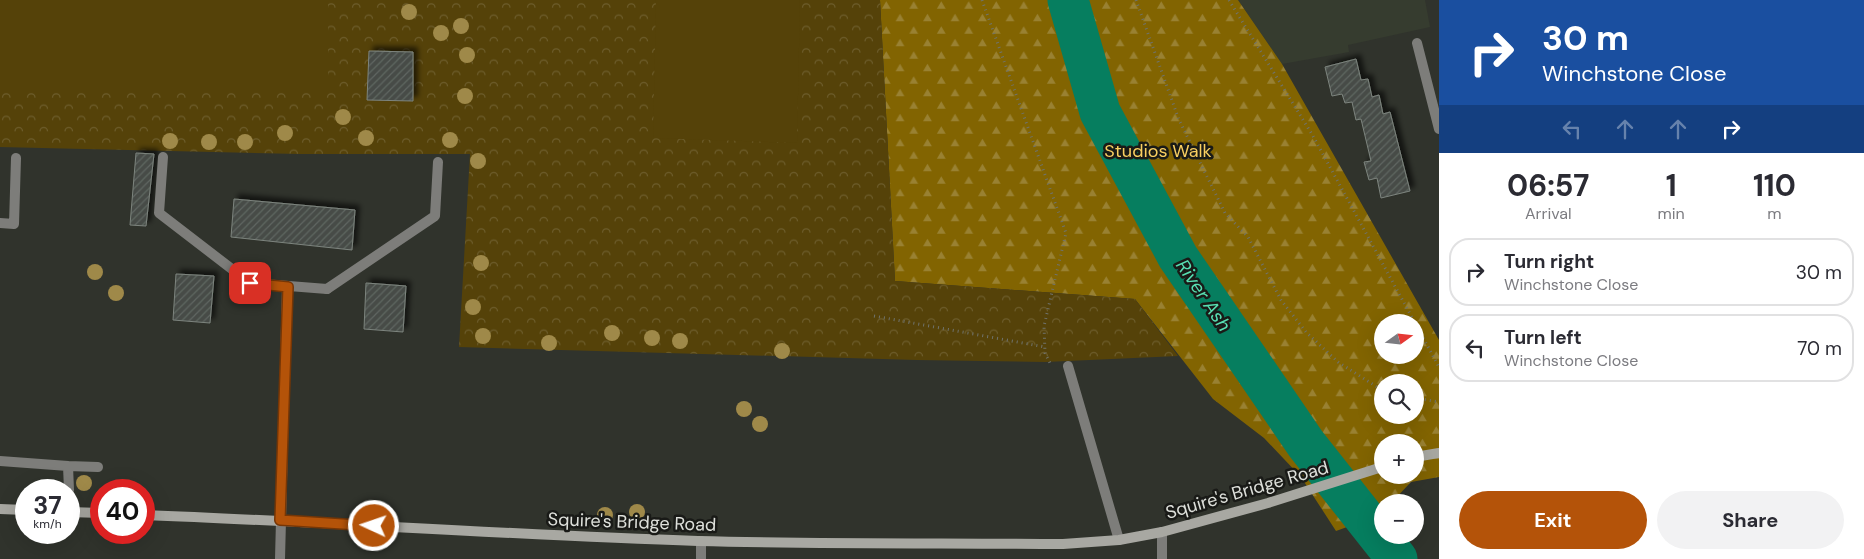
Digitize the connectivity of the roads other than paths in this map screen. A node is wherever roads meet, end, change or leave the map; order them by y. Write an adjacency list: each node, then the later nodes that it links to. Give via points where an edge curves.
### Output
1 (1417, 42): 2 (street)
2 (1439, 129)
3 (163, 157): 7 (street, via 159,213 250,283)
4 (16, 158): 6 (street, via 14,224)
5 (438, 162): 7 (street, via 435,216 327,289)
6 (0, 223)
7 (288, 287): 19 (street)
8 (1068, 366): 21 (street)
9 (1439, 453): 10 (street)
10 (1424, 456)
11 (0, 461): 12 (street)
12 (68, 466): 13 (street); 15 (street)
13 (98, 467)
14 (1374, 470): 20 (street, Squire's Bridge Road)
15 (69, 479)
16 (0, 509): 17 (street)
17 (15, 510)
18 (155, 515): 19 (street, Squire's Bridge Road)
19 (280, 520): 22 (street, Squire's Bridge Road); 23 (street)
20 (1162, 532): 21 (street, Squire's Bridge Road); 25 (street)
21 (1119, 540): 22 (street, Squire's Bridge Road, via 1063,544)
22 (701, 541): 24 (street)
23 (280, 559)
24 (701, 559)
25 (1162, 559)

